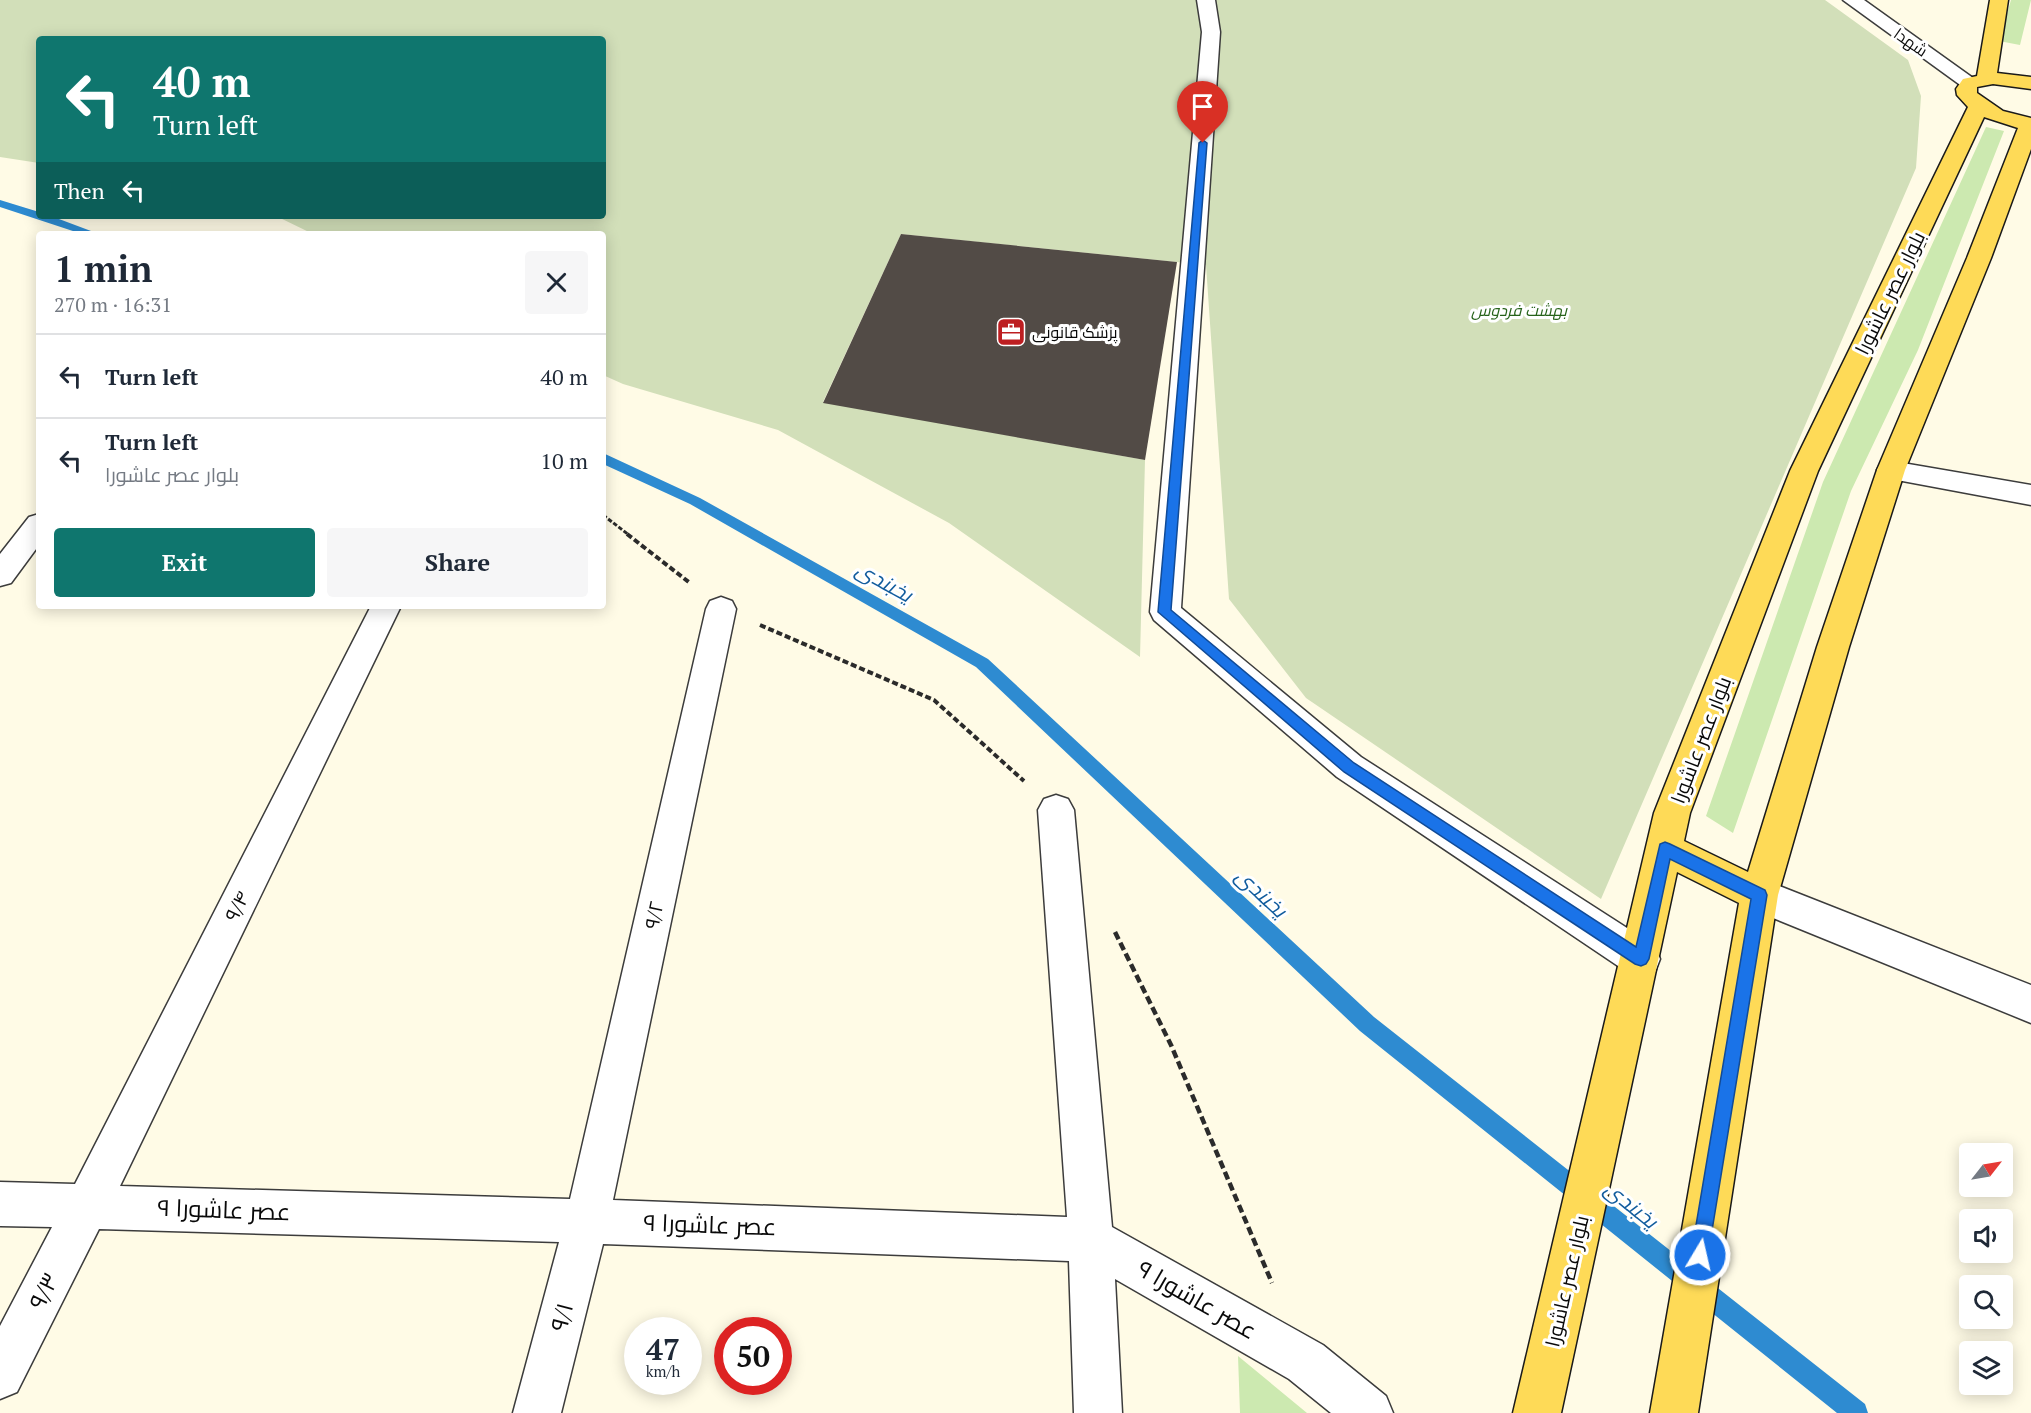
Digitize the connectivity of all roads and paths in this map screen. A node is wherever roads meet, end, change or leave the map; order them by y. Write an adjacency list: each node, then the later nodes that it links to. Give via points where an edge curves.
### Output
1 (1852, 0): 5 (street, شهدا)
2 (1999, 0): 5 (main road, بلوار عصر عاشورا)
3 (1215, 14): 16 (street, via 1207,64 1165,612 1349,768)
4 (2031, 83): 5 (main road, via 2008,79)
5 (1978, 89): 6 (main road, via 2001,118); 14 (main road, بلوار عصر عاشورا, via 1804,471 1672,813)
6 (2030, 124): 7 (main road)
7 (1891, 470): 8 (street); 15 (main road)
8 (2031, 495)
9 (36, 528): 10 (street)
10 (0, 575)
11 (385, 609): 19 (street, ۹/۴)
12 (721, 609): 20 (street, ۹/۲)
13 (1056, 810): 21 (street)
14 (1665, 849): 15 (main road); 16 (main road, بلوار عصر عاشورا)
15 (1759, 895): 17 (street); 27 (main road)
16 (1638, 971): 26 (main road, بلوار عصر عاشورا)
17 (2031, 1004)
18 (0, 1204): 19 (street, عصر عاشورا ۹)
19 (87, 1206): 20 (street, عصر عاشورا ۹); 22 (street, ۹/۳)
20 (587, 1221): 21 (street, عصر عاشورا ۹); 23 (street, ۹/۱)
21 (1091, 1240): 24 (street); 25 (street, عصر عاشورا ۹, via 1306,1362)
22 (0, 1375)
23 (537, 1413)
24 (1098, 1413)
25 (1369, 1413)
26 (1537, 1413)
27 (1674, 1413)

